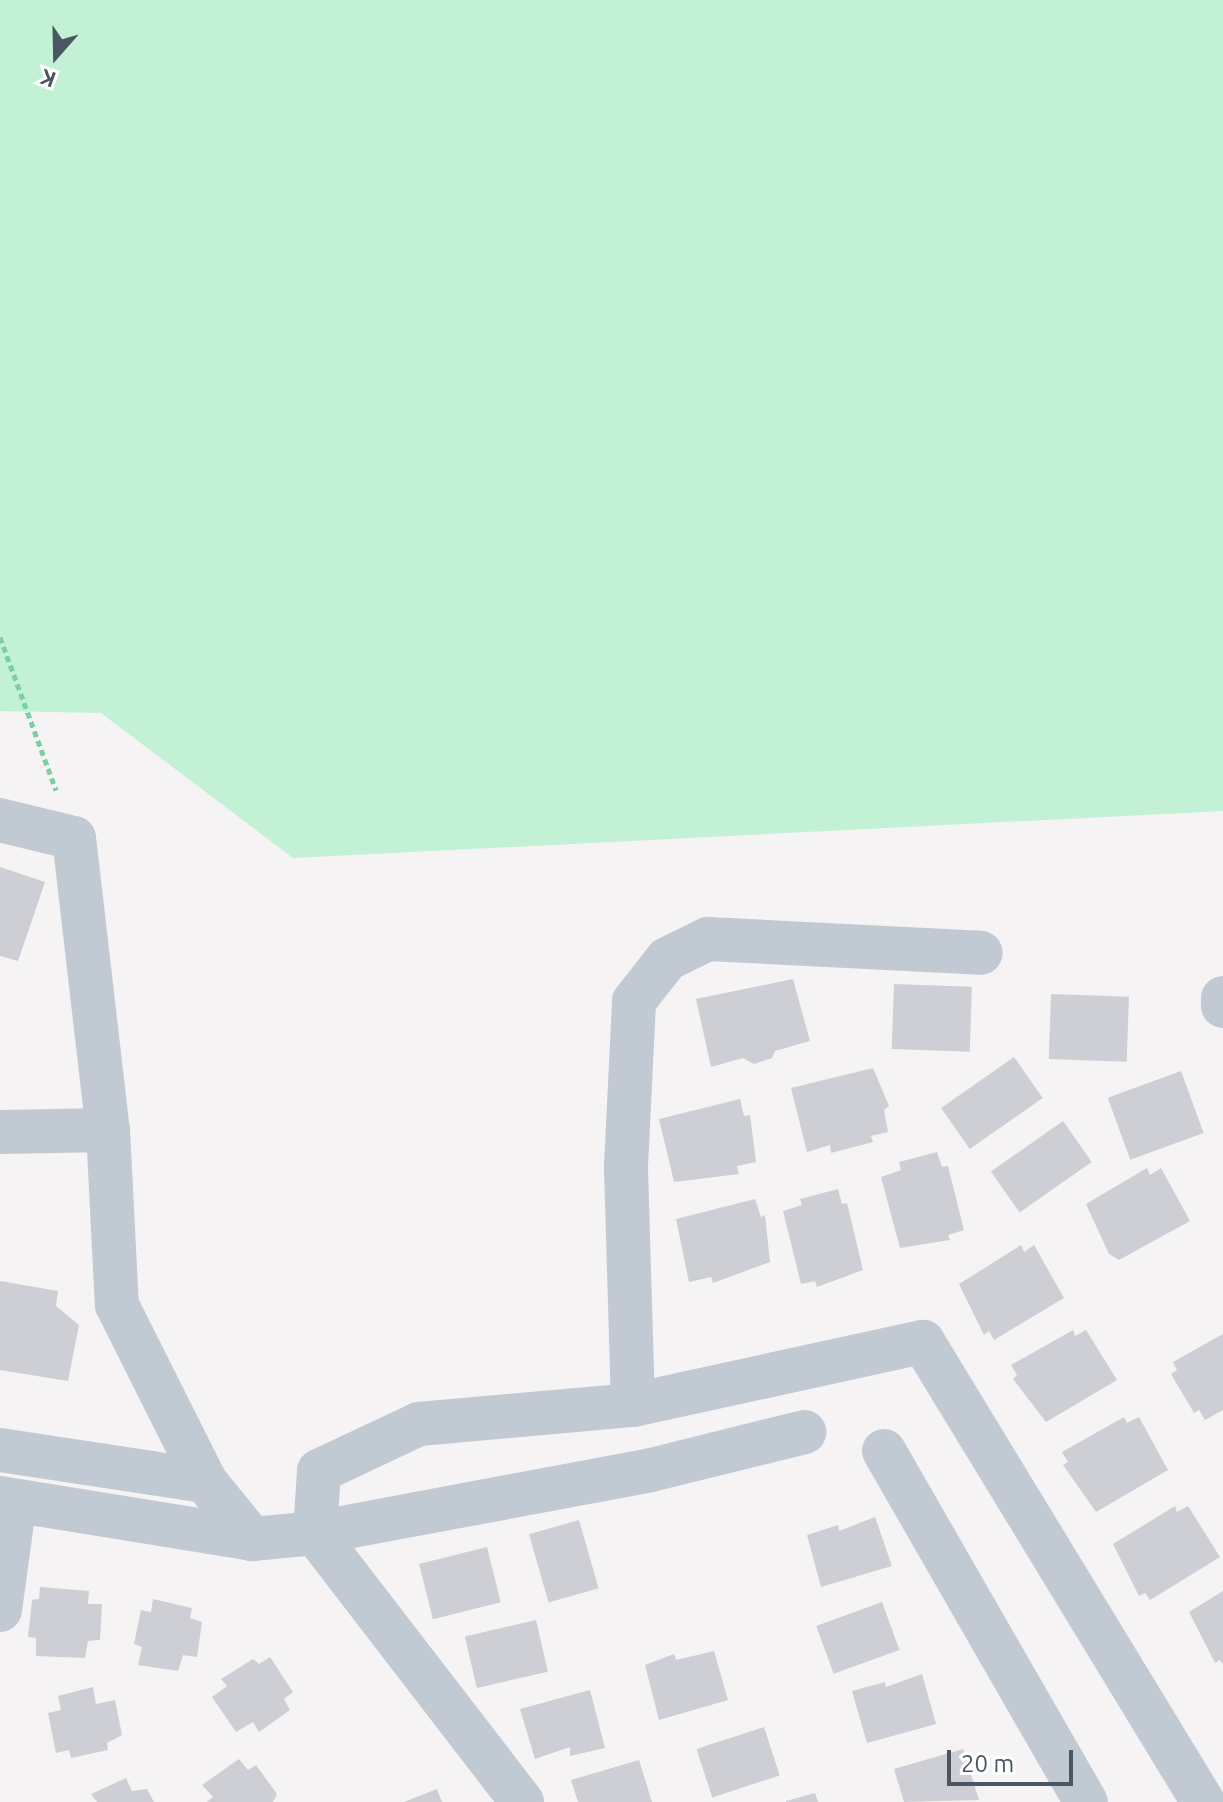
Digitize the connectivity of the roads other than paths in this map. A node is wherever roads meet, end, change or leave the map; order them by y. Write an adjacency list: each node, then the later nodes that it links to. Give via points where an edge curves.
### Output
1 (0, 820): 5 (street, via 74,838)
2 (981, 953): 7 (street, via 708,939 667,959 634,1001 626,1166)
3 (1223, 998): 4 (street)
4 (1223, 1006)
5 (108, 1130): 6 (street); 11 (street, via 117,1305)
6 (0, 1132)
7 (633, 1405): 13 (street, via 419,1424 319,1471); 18 (street, via 923,1342)
8 (804, 1432): 13 (street, via 651,1470)
9 (0, 1450): 11 (street)
10 (884, 1451): 17 (street)
11 (205, 1481): 14 (street)
12 (7, 1499): 14 (street); 15 (street)
13 (315, 1533): 14 (street); 16 (street)
14 (252, 1539)
15 (0, 1610)
16 (522, 1802)
17 (1086, 1802)
18 (1203, 1802)

